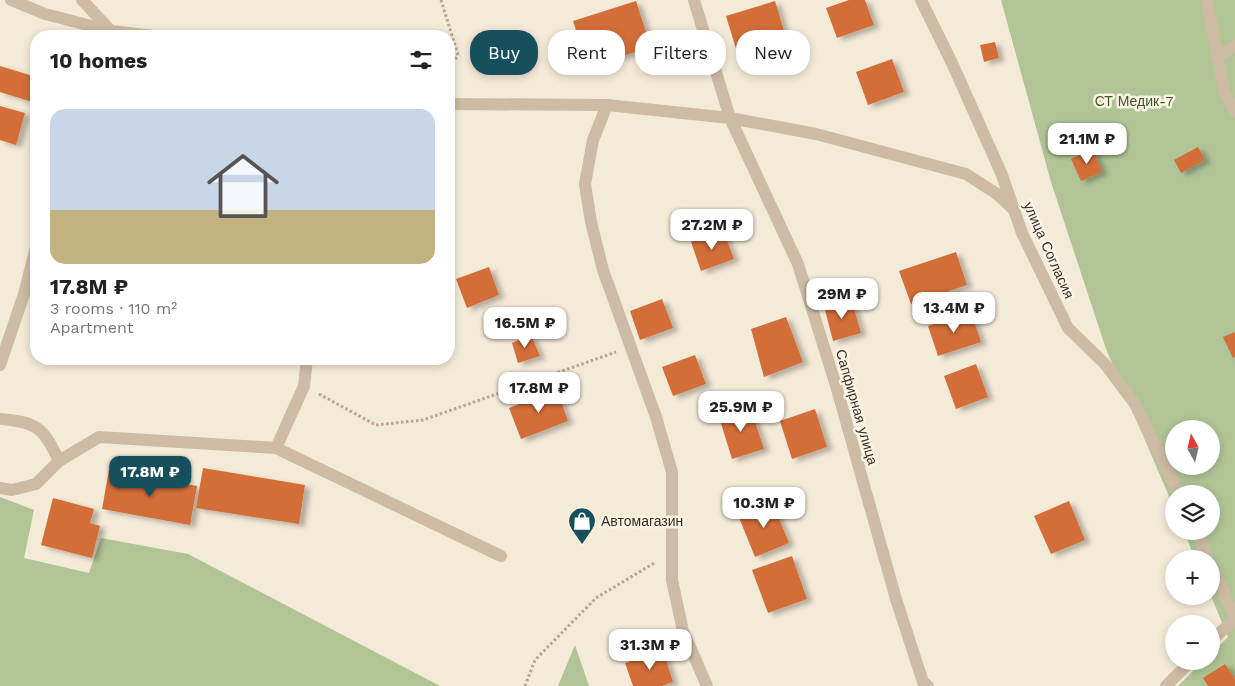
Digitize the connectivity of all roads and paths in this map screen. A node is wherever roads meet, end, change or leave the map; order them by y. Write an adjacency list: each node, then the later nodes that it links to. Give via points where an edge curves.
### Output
1 (11, 0): 7 (street)
2 (82, 0): 8 (street)
3 (441, 0): 9 (path)
4 (694, 0): 17 (street, Сапфирная улица)
5 (921, 0): 18 (street, улица Согласия, via 960,80)
6 (1207, 0): 12 (street)
7 (95, 30)
8 (105, 30)
9 (450, 30)
10 (455, 45): 13 (path, via 458,55)
11 (1235, 46): 12 (street)
12 (1217, 57): 16 (street, via 1224,91)
13 (455, 59)
14 (455, 104): 15 (street)
15 (607, 105): 17 (street); 20 (street, via 593,140 585,184 602,270)
16 (1235, 111)
17 (730, 118): 18 (street, via 816,134 966,174 997,194); 37 (street, Сапфирная улица, via 798,264 896,599 923,682)
18 (1014, 210): 27 (street, улица Согласия, via 1068,328 1105,364 1135,404)
19 (30, 270): 21 (street)
20 (631, 347): 23 (path, via 423,420 376,425); 29 (street, via 672,472)
21 (0, 365)
22 (306, 365): 23 (street)
23 (304, 386): 25 (street)
24 (0, 419): 26 (street, via 28,422 48,438)
25 (276, 448): 26 (street, via 99,437); 30 (street)
26 (60, 460): 28 (street, via 36,484 12,490)
27 (1176, 485)
28 (0, 488)
29 (671, 554): 35 (path, via 596,598 535,660); 36 (street, via 672,580 683,631)
30 (501, 556)
31 (1220, 585): 32 (street)
32 (1235, 618): 33 (street)
33 (1220, 632)
34 (1182, 670): 38 (street)
35 (525, 686)
36 (707, 686)
37 (928, 686)
38 (1166, 686)

